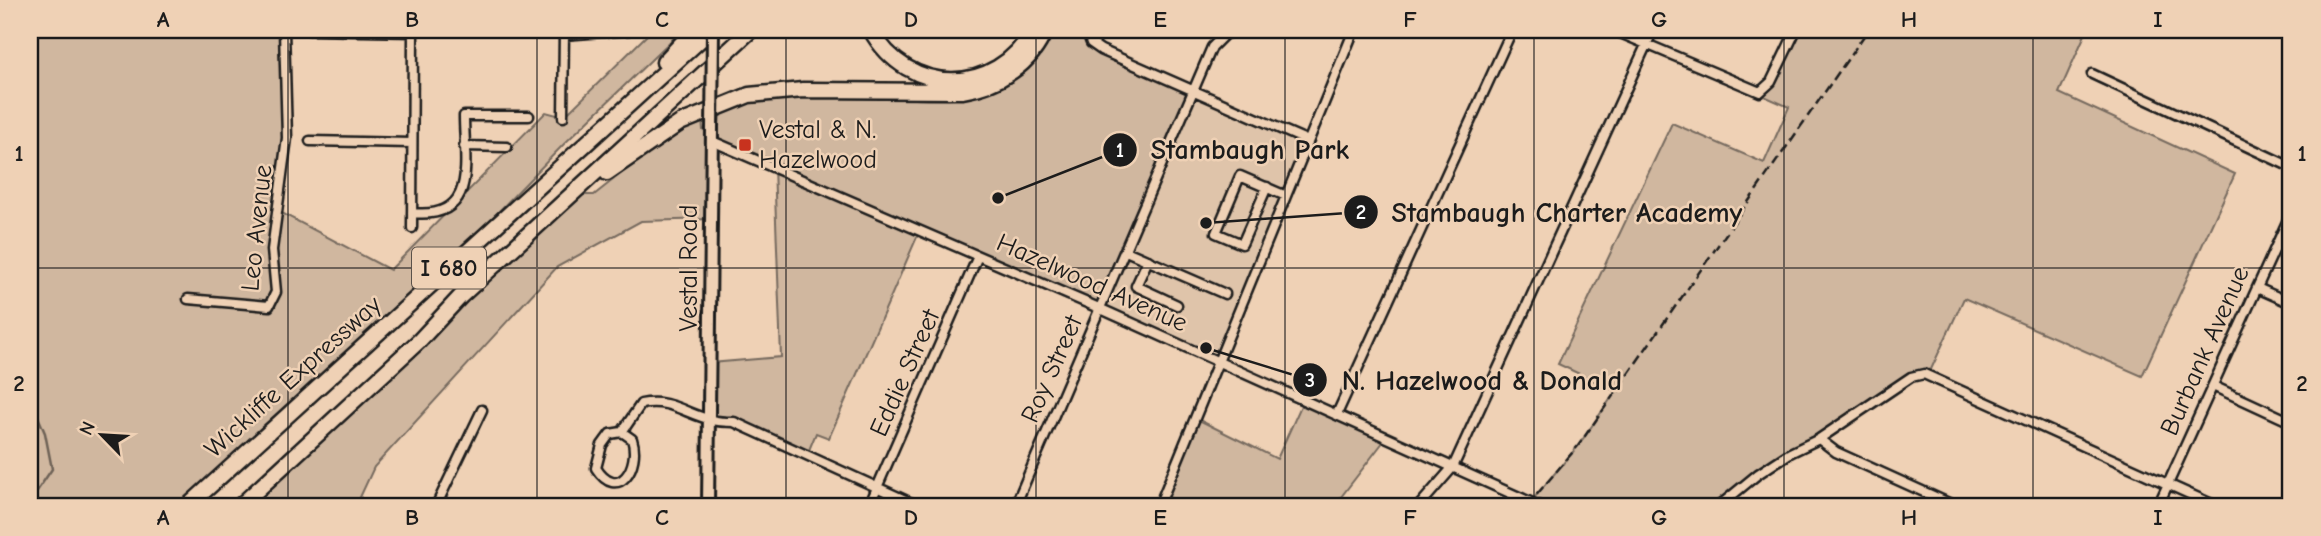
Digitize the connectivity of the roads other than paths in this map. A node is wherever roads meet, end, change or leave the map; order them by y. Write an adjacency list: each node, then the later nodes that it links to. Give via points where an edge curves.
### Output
1 (284, 30): 43 (street, Leo Avenue, via 287,138 272,250 276,292 269,306)
2 (309, 30): 17 (street)
3 (629, 30): 18 (street)
4 (694, 30): 24 (highway)
5 (712, 30): 24 (highway, Wickliffe Expressway / I 680); 25 (street, Vestal Road, bridge)
6 (751, 30): 33 (highway, I 680)
7 (871, 30): 8 (highway, via 902,65 951,81 997,69 1015,55)
8 (1033, 30)
9 (1045, 30): 33 (highway, via 1018,67 972,90 794,90 737,98 667,131 590,189)
10 (1086, 30): 21 (street, via 1091,43)
11 (1238, 30): 21 (street, Roy Street, via 1218,39)
12 (1354, 30): 27 (street)
13 (1512, 30): 50 (street)
14 (1613, 30): 19 (street)
15 (1653, 30): 19 (street)
16 (1796, 30): 19 (street, via 1771,82 1755,92)
17 (413, 31): 28 (street)
18 (564, 32): 23 (street)
19 (1646, 44): 55 (street)
20 (2092, 74): 31 (street)
21 (1194, 91): 27 (street); 38 (street, Roy Street)
22 (529, 116): 29 (street, via 464,116)
23 (563, 117)
24 (616, 117): 59 (highway, Wickliffe Expressway / I 680)
25 (712, 135): 39 (street, Hazelwood Avenue); 51 (street, Vestal Road)
26 (310, 141): 28 (street)
27 (1308, 141): 34 (street)
28 (412, 143): 35 (street)
29 (464, 146): 30 (street); 35 (street, via 464,189 457,200 447,210)
30 (507, 147)
31 (2291, 167)
32 (1266, 187): 32 (street, via 1240,176 1216,233 1242,244); 34 (street)
33 (571, 195): 60 (highway, I 680)
34 (1286, 195): 47 (street)
35 (412, 213): 37 (street)
36 (2291, 213): 41 (street, Burbank Avenue)
37 (412, 228)
38 (1126, 251): 40 (street); 46 (street, Roy Street)
39 (978, 256): 46 (street, Hazelwood Avenue); 57 (street, Eddie Street)
40 (1148, 260): 42 (street); 45 (street, via 1136,286)
41 (2257, 288): 44 (street); 48 (street, Burbank Avenue)
42 (1225, 294)
43 (188, 299)
44 (2291, 303)
45 (1177, 304)
46 (1101, 309): 47 (street, Hazelwood Avenue); 65 (street, Roy Street)
47 (1218, 361): 50 (street, Hazelwood Avenue); 66 (street)
48 (2213, 386): 52 (street); 56 (street, Burbank Avenue)
49 (482, 410): 61 (street)
50 (1337, 414): 55 (street, Hazelwood Avenue)
51 (711, 420): 53 (street, via 656,401 641,404); 57 (street, via 734,422); 62 (street, Vestal Road)
52 (2291, 422)
53 (622, 432): 53 (street, via 610,434 598,457 596,468 611,483 620,482 634,460 632,439)
54 (1819, 439): 56 (street, via 1911,377 1924,374); 68 (street, via 1779,460); 69 (street, via 1836,452)
55 (1453, 467): 58 (street, Hazelwood Avenue); 67 (street)
56 (2168, 484): 70 (street, Burbank Avenue); 71 (street)
57 (877, 488): 63 (street, Eddie Street); 64 (street)
58 (1535, 504)
59 (188, 506)
60 (240, 506)
61 (436, 506)
62 (708, 506)
63 (869, 506)
64 (918, 506)
65 (1015, 506)
66 (1159, 506)
67 (1419, 506)
68 (1719, 506)
69 (1955, 506)
70 (2158, 506)
71 (2216, 506)

